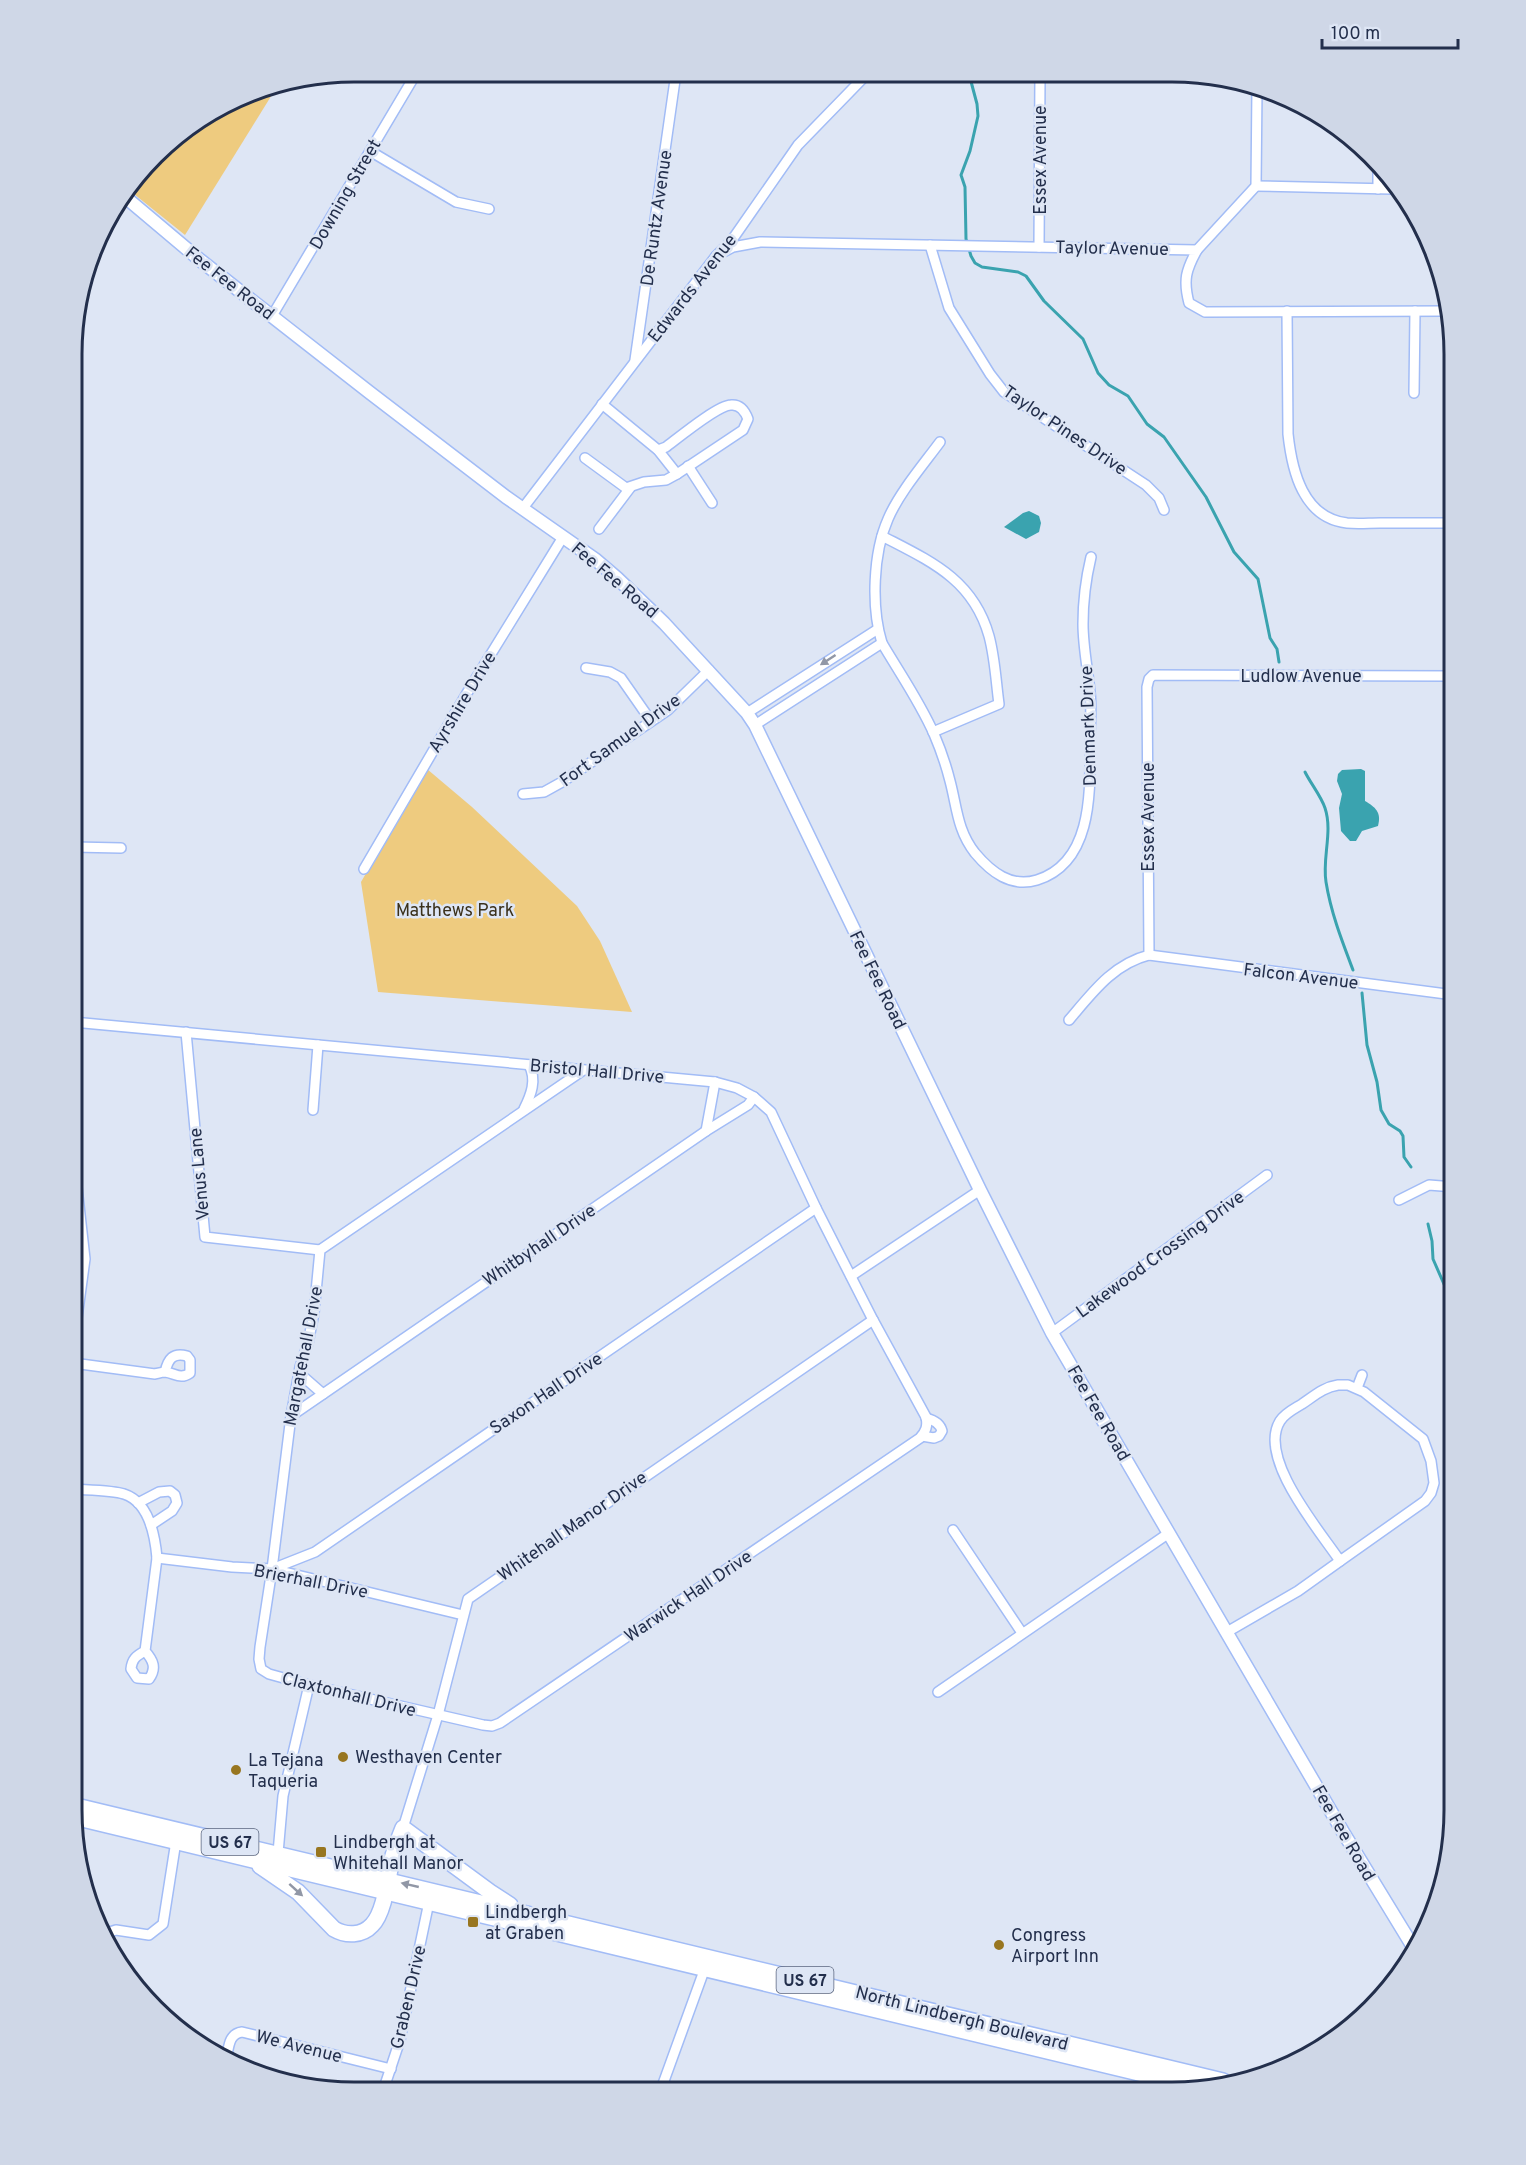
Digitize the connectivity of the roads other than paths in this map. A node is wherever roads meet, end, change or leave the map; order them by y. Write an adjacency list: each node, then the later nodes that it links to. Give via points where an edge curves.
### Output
1 (411, 82): 6 (street, Downing Street)
2 (675, 82): 21 (street, De Runtz Avenue)
3 (859, 82): 16 (street, Edwards Avenue, via 798,145 732,240)
4 (1040, 82): 14 (street, Essex Avenue)
5 (1257, 96): 8 (street)
6 (370, 151): 12 (street, via 456,202); 20 (street, Downing Street)
7 (1378, 178): 9 (street)
8 (1256, 186): 9 (street); 15 (street)
9 (1378, 189): 10 (street)
10 (1387, 189)
11 (130, 201): 20 (street, Fee Fee Road)
12 (489, 209)
13 (930, 245): 14 (street, Taylor Avenue); 16 (street, Taylor Avenue, via 760,242 733,247); 32 (street, Taylor Pines Drive, via 949,308 1004,392 1146,484)
14 (1039, 247): 15 (street, Taylor Avenue)
15 (1197, 250): 17 (street, Taylor Avenue, via 1187,268 1185,288 1189,303 1205,312)
16 (716, 256): 21 (street, Edwards Avenue)
17 (1287, 311): 18 (street, Taylor Avenue); 33 (street, via 1288,443 1295,473 1308,501 1327,516 1347,523)
18 (1415, 311): 19 (street, Taylor Avenue); 22 (street)
19 (1440, 311)
20 (272, 316): 31 (street, Fee Fee Road)
21 (634, 362): 23 (street, Edwards Avenue)
22 (1414, 393)
23 (602, 404): 25 (street); 31 (street, Edwards Avenue)
24 (940, 442): 35 (street, via 893,510)
25 (658, 450): 27 (street, via 720,408 742,408 748,419 743,430); 28 (street)
26 (585, 458): 29 (street, via 623,487)
27 (688, 466): 28 (street); 30 (street)
28 (677, 474): 29 (street)
29 (630, 488): 34 (street)
30 (712, 503)
31 (523, 508): 36 (street, Fee Fee Road)
32 (1164, 510)
33 (1444, 523)
34 (599, 529)
35 (882, 536): 38 (street, via 877,561); 47 (street, via 947,572 982,615 990,638 999,704)
36 (563, 537): 41 (street, Fee Fee Road, via 617,578); 51 (street, Ayrshire Drive)
37 (1091, 557): 47 (street, Denmark Drive, via 1083,622 1091,695 1090,798 1085,823 1065,861 1042,878 1024,883 1005,880 987,866 958,822 950,781)
38 (878, 629): 39 (street); 44 (street, one-way to 44)
39 (882, 643): 46 (street); 47 (street)
40 (586, 668): 45 (street, via 621,678)
41 (709, 670): 44 (street, Fee Fee Road); 45 (street, Fort Samuel Drive)
42 (1444, 676): 43 (street, Ludlow Avenue, via 1153,675)
43 (1149, 679): 52 (street, Essex Avenue)
44 (747, 713): 46 (street, Fee Fee Road)
45 (651, 721): 48 (street, Fort Samuel Drive, via 552,789)
46 (755, 725): 67 (street, Fee Fee Road)
47 (933, 732)
48 (524, 794)
49 (82, 847): 50 (street)
50 (121, 848)
51 (364, 869)
52 (1149, 955): 53 (street, Falcon Avenue); 54 (street, via 1109,975)
53 (1444, 994)
54 (1069, 1020)
55 (82, 1023): 56 (street, Bristol Hall Drive)
56 (186, 1032): 57 (street, Bristol Hall Drive); 71 (street, Venus Lane, via 205,1237)
57 (318, 1045): 58 (street, Bristol Hall Drive); 62 (street)
58 (529, 1065): 59 (street, Bristol Hall Drive); 63 (street, via 532,1088)
59 (582, 1071): 60 (street, Bristol Hall Drive); 63 (street)
60 (715, 1082): 61 (street, Bristol Hall Drive); 64 (street)
61 (754, 1096): 64 (street, Whitbyhall Drive, via 748,1105); 69 (street, Bristol Hall Drive, via 771,1112)
62 (313, 1110)
63 (523, 1111): 71 (street)
64 (706, 1131): 81 (street, Whitbyhall Drive)
65 (1267, 1175): 75 (street, Lakewood Crossing Drive)
66 (1444, 1186): 68 (street, via 1429,1185)
67 (980, 1190): 72 (street); 75 (street, Fee Fee Road)
68 (1399, 1200)
69 (816, 1208): 72 (street, Bristol Hall Drive); 92 (street, Saxon Hall Drive, via 325,1545)
70 (82, 1232): 73 (street)
71 (320, 1250): 78 (street, Margatehall Drive, via 314,1313)
72 (851, 1276): 74 (street, Bristol Hall Drive)
73 (82, 1281)
74 (873, 1320): 83 (street, Bristol Hall Drive); 93 (street, Whitehall Manor Drive, via 475,1593 468,1599)
75 (1052, 1333): 89 (street, Fee Fee Road)
76 (82, 1364): 77 (street)
77 (165, 1372)
78 (299, 1373): 81 (street); 82 (street, Margatehall Drive)
79 (1362, 1375): 80 (street)
80 (1357, 1388): 91 (street, via 1329,1386 1287,1413 1275,1437 1278,1459 1291,1489); 91 (street, via 1423,1439 1434,1483 1425,1501)
81 (322, 1394): 82 (street, Whitbyhall Drive)
82 (291, 1416): 92 (street, Margatehall Drive)
83 (926, 1418): 84 (street, Bristol Hall Drive); 84 (street, Bristol Hall Drive, via 935,1421 942,1431 934,1438)
84 (924, 1433): 100 (street, Warwick Hall Drive, via 500,1723 483,1725)
85 (82, 1490): 86 (street, via 124,1494)
86 (138, 1503): 87 (street); 87 (street, via 159,1492 170,1491 175,1495 177,1503 172,1511)
87 (152, 1525): 90 (street)
88 (953, 1530): 95 (street)
89 (1169, 1533): 94 (street, Fee Fee Road); 95 (street)
90 (158, 1557): 92 (street, Brierhall Drive); 96 (street)
91 (1340, 1561): 94 (street, via 1298,1591)
92 (272, 1569): 93 (street, Brierhall Drive); 97 (street, Margatehall Drive, via 260,1647)
93 (464, 1615): 100 (street, Whitehall Manor Drive)
94 (1227, 1632): 111 (street, Fee Fee Road)
95 (1022, 1633): 99 (street)
96 (145, 1651)
97 (261, 1669): 98 (street, Claxtonhall Drive)
98 (309, 1685): 100 (street, Claxtonhall Drive); 105 (street, via 283,1796)
99 (938, 1692)
100 (438, 1715): 103 (street, Whitehall Manor Drive)
101 (82, 1807): 105 (highway, North Lindbergh Boulevard / US 67)
102 (82, 1819): 104 (highway, North Lindbergh Boulevard / US 67)
103 (403, 1828): 107 (highway); 109 (highway)
104 (176, 1841): 106 (highway, North Lindbergh Boulevard / US 67); 110 (street, via 163,1924 149,1935)
105 (278, 1853): 107 (highway, North Lindbergh Boulevard / US 67)
106 (248, 1858): 107 (highway, North Lindbergh Boulevard / US 67); 107 (highway, one-way to 107, via 288,1884 340,1933 353,1934 373,1925)
107 (386, 1886): 108 (highway, North Lindbergh Boulevard / US 67); 109 (highway, North Lindbergh Boulevard / US 67, one-way to 107)
108 (429, 1902): 112 (highway, North Lindbergh Boulevard / US 67); 114 (street, Graben Drive)
109 (522, 1912): 115 (highway, North Lindbergh Boulevard / US 67)
110 (111, 1932)
111 (1410, 1941)
112 (705, 1968): 117 (street); 118 (highway, North Lindbergh Boulevard / US 67)
113 (228, 2051): 114 (street, We Avenue, via 231,2038 242,2032)
114 (391, 2069): 116 (street, Graben Drive)
115 (1213, 2079)
116 (386, 2082)
117 (664, 2082)
118 (1176, 2082)

